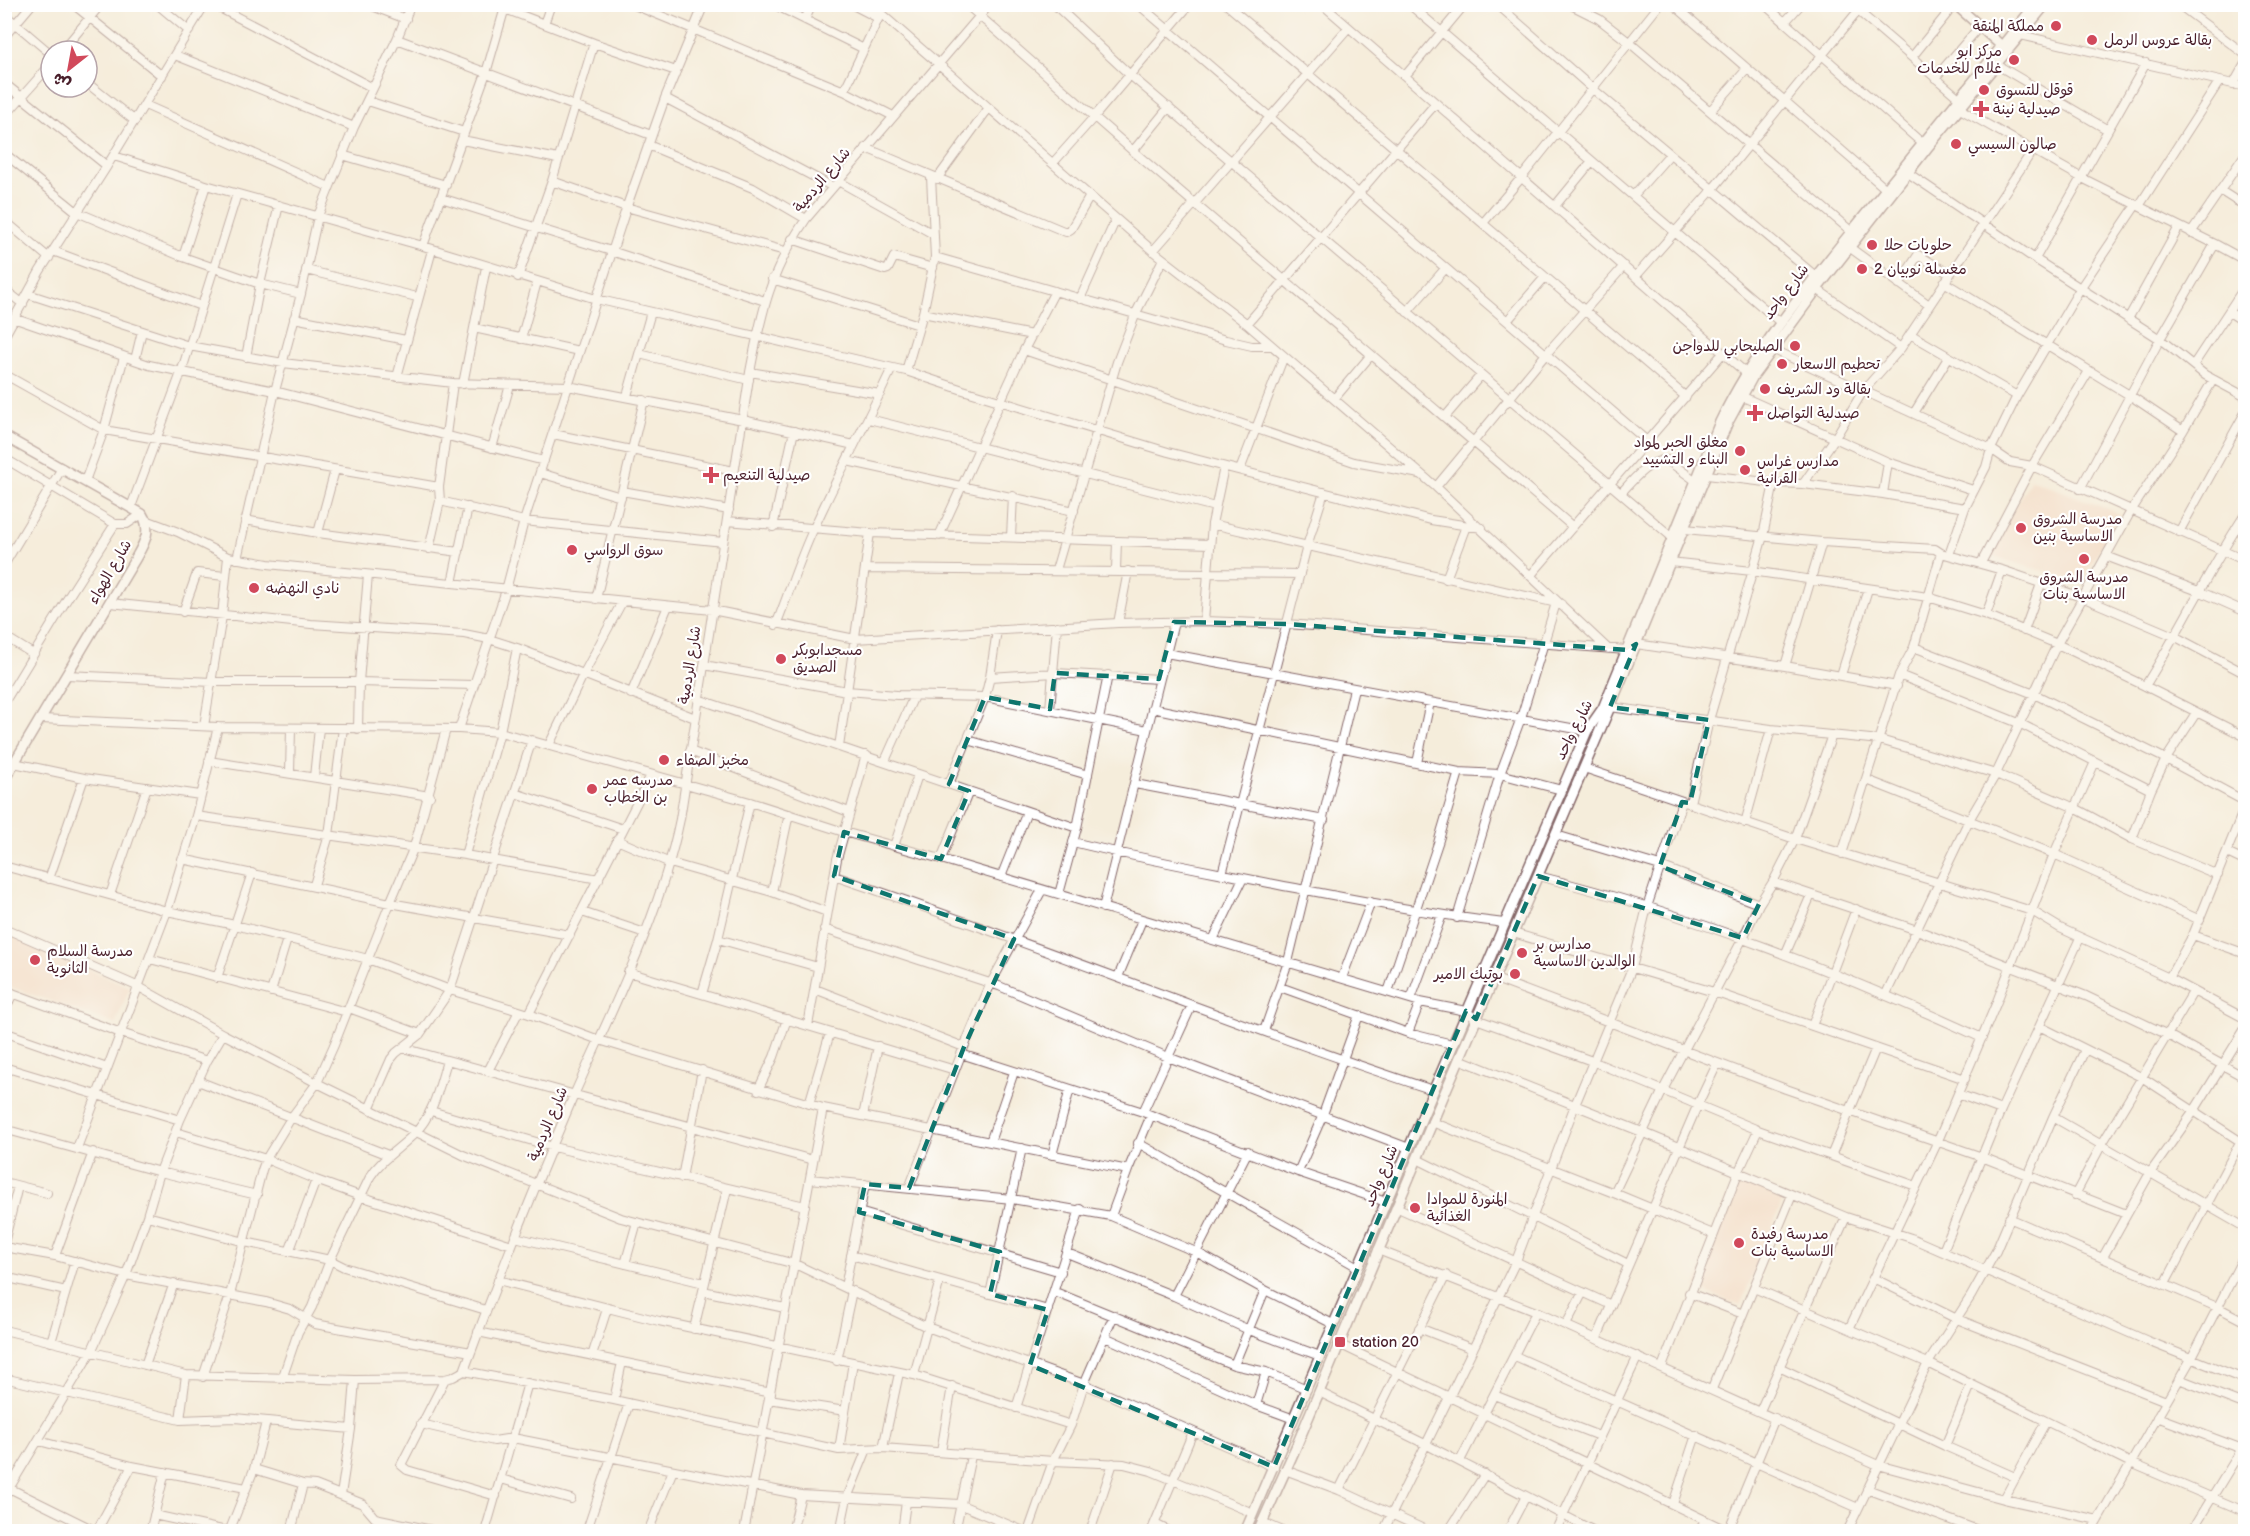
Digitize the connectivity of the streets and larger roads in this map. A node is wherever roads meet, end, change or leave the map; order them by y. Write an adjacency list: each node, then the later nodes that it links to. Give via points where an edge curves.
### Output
1 (32, 4): 47 (street)
2 (74, 4): 43 (street)
3 (101, 4): 43 (street)
4 (157, 4): 52 (street)
5 (205, 4): 52 (street)
6 (212, 4): 85 (street)
7 (367, 4): 44 (street)
8 (411, 4): 44 (street)
9 (492, 4): 37 (street)
10 (551, 4): 48 (street)
11 (632, 4): 38 (street)
12 (704, 4): 51 (street)
13 (773, 4): 45 (street)
14 (812, 4): 45 (street)
15 (852, 4): 41 (street)
16 (870, 4): 41 (street)
17 (966, 4): 42 (street)
18 (990, 4): 42 (street, شارع الردمية)
19 (1054, 4): 75 (street)
20 (1138, 4): 53 (street)
21 (1190, 4): 53 (street)
22 (1226, 4): 77 (street)
23 (1322, 4): 50 (street)
24 (1409, 4): 54 (street)
25 (1465, 4): 54 (street)
26 (1497, 4): 86 (street)
27 (1569, 4): 60 (street)
28 (1660, 4): 60 (street)
29 (1673, 4): 72 (street)
30 (1764, 4): 46 (street)
31 (1801, 4): 46 (street)
32 (1850, 4): 39 (street)
33 (1955, 4): 49 (street); 67 (street)
34 (2036, 4): 55 (street, شارع واحد)
35 (2046, 4): 55 (street, شارع واحد)
36 (2178, 4): 65 (street)
37 (505, 7): 48 (street); 74 (street)
38 (650, 8): 51 (street)
39 (1858, 11): 64 (street); 67 (street)
40 (4, 14): 47 (street)
41 (880, 16): 63 (street); 71 (street)
42 (980, 16): 71 (street, شارع الردمية); 103 (street)
43 (90, 18): 57 (street); 76 (street)
44 (406, 19): 58 (street)
45 (805, 20): 63 (street)
46 (1785, 22): 64 (street)
47 (15, 24): 56 (street); 61 (street)
48 (544, 24): 59 (street)
49 (1980, 26): 62 (street); 80 (street)
50 (1348, 28): 77 (street); 78 (street)
51 (693, 29): 73 (street); 87 (street)
52 (189, 31): 66 (street)
53 (1167, 31): 75 (street); 104 (street)
54 (1442, 31): 78 (street); 108 (street)
55 (2017, 34): 62 (street, شارع واحد); 70 (street)
56 (4, 37)
57 (72, 39)
58 (398, 39): 74 (street); 85 (street)
59 (594, 43): 73 (street); 96 (street)
60 (1630, 43): 86 (street); 100 (street)
61 (39, 44)
62 (2005, 48): 68 (street, شارع واحد)
63 (864, 49): 87 (street)
64 (1822, 55): 93 (street); 111 (street)
65 (2246, 55)
66 (175, 56): 76 (street); 106 (street)
67 (1912, 57): 80 (street)
68 (1993, 62): 91 (street, شارع واحد); 99 (street, شارع واحد); 107 (street)
69 (2246, 62): 83 (street)
70 (2146, 63): 81 (street); 107 (street)
71 (939, 64): 98 (street); 101 (street, شارع الردمية)
72 (1747, 69): 93 (street); 100 (street)
73 (676, 71): 90 (street)
74 (486, 73): 96 (street); 110 (street)
75 (1130, 75): 97 (street); 103 (street)
76 (162, 76): 95 (street)
77 (1307, 76): 104 (street); 115 (street)
78 (1405, 76): 94 (street)
79 (39, 78): 89 (street)
80 (1935, 78): 91 (street)
81 (2219, 82): 83 (street); 150 (street)
82 (4, 83): 89 (street)
83 (2233, 85): 84 (street)
84 (2246, 87)
85 (373, 88): 92 (street)
86 (1593, 89): 108 (street); 120 (street)
87 (844, 91): 101 (street)
88 (99, 92): 105 (street)
89 (22, 97): 102 (street); 128 (street)
90 (665, 98): 109 (street); 135 (street)
91 (1959, 98): 111 (street, شارع واحد)
92 (368, 101): 106 (street); 110 (street)
93 (1785, 101): 112 (street); 139 (street)
94 (1436, 103): 115 (street); 130 (street)
95 (144, 105): 105 (street); 138 (street)
96 (574, 105): 109 (street); 123 (street)
97 (1169, 107): 117 (street); 125 (street)
98 (988, 109): 126 (street); 131 (street)
99 (1960, 109): 116 (street); 129 (street, شارع واحد)
100 (1711, 110): 112 (street)
101 (893, 116): 114 (street, شارع الردمية)
102 (4, 117)
103 (1094, 117): 117 (street); 126 (street)
104 (1270, 118): 125 (street); 143 (street)
105 (135, 121): 122 (street)
106 (354, 127): 121 (street)
107 (2108, 130): 132 (street)
108 (1558, 132): 124 (street); 130 (street)
109 (651, 135): 113 (street)
110 (463, 136): 123 (street); 137 (street)
111 (1922, 143): 134 (street, شارع واحد)
112 (1750, 144): 140 (street); 163 (street)
113 (648, 145): 151 (street); 155 (street, via 753,188)
114 (866, 148): 131 (street); 135 (street, شارع الردمية)
115 (1395, 149): 143 (street); 158 (street)
116 (2033, 150): 132 (street); 159 (street)
117 (1133, 151): 148 (street)
118 (4, 153): 153 (street)
119 (2246, 153): 127 (street)
120 (1670, 154): 140 (street); 145 (street)
121 (342, 155): 137 (street); 138 (street)
122 (114, 156): 128 (street); 136 (street)
123 (558, 159): 133 (street)
124 (1592, 161): 145 (street); 149 (street)
125 (1232, 162): 148 (street); 166 (street)
126 (1053, 163): 144 (street)
127 (2243, 164): 141 (street)
128 (107, 166): 153 (street)
129 (1908, 173): 134 (street, شارع واحد); 159 (street)
130 (1522, 177): 149 (street); 158 (street)
131 (934, 178): 144 (street, via 1066,232); 165 (street)
132 (2082, 178): 150 (street); 178 (street)
133 (552, 181): 151 (street); 161 (street)
134 (1897, 181): 139 (street, شارع واحد); 169 (street, شارع واحد)
135 (835, 184): 155 (street, شارع الردمية); 165 (street)
136 (206, 185): 142 (street); 175 (street)
137 (446, 185): 146 (street)
138 (329, 187): 154 (street)
139 (1886, 189): 163 (street, شارع واحد)
140 (1712, 190): 162 (street); 194 (street)
141 (2221, 191): 152 (street); 164 (street)
142 (237, 194): 147 (street); 182 (street)
143 (1357, 194): 166 (street); 184 (street)
144 (1090, 196): 156 (street)
145 (1634, 196): 162 (street)
146 (441, 198): 161 (street); 170 (street)
147 (279, 205): 154 (street); 195 (street)
148 (1196, 205): 173 (street); 191 (street)
149 (1555, 206): 180 (street)
150 (2138, 206): 160 (street); 198 (street)
151 (626, 207): 171 (street); 172 (street)
152 (2246, 207)
153 (77, 212): 174 (street); 175 (street)
154 (318, 216): 170 (street); 185 (street)
155 (806, 219): 167 (street, شارع الردمية)
156 (1116, 219): 173 (street); 205 (street)
157 (4, 220): 174 (street)
158 (1483, 223): 189 (street)
159 (1984, 224): 178 (street); 186 (street)
160 (2179, 227): 164 (street); 217 (street)
161 (535, 228): 171 (street); 188 (street)
162 (1675, 231): 187 (street); 220 (street)
163 (1851, 232): 194 (street, شارع واحد)
164 (2191, 233): 168 (street)
165 (933, 234): 176 (street)
166 (1321, 238): 191 (street); 211 (street)
167 (792, 239): 172 (street, شارع الردمية); 183 (street, via 885,270 894,257)
168 (2215, 244): 179 (street); 231 (street)
169 (1849, 247): 194 (street, شارع واحد); 196 (street)
170 (428, 248): 181 (street); 203 (street)
171 (612, 251): 204 (street); 206 (street)
172 (785, 251): 190 (street, شارع الردمية)
173 (1153, 251): 177 (street)
174 (51, 254): 201 (street); 209 (street)
175 (183, 257): 182 (street)
176 (935, 257): 183 (street); 200 (street)
177 (1163, 259): 215 (street); 222 (street)
178 (2035, 259): 198 (street)
179 (2246, 261)
180 (1624, 266): 187 (street); 212 (street)
181 (486, 267): 188 (street); 224 (street)
182 (214, 268): 195 (street); 209 (street)
183 (933, 268): 214 (street)
184 (1445, 269): 211 (street); 219 (street)
185 (306, 270): 202 (street); 203 (street)
186 (1950, 274): 193 (street); 196 (street, via 1918,255)
187 (1636, 276): 240 (street)
188 (519, 277): 192 (street)
189 (1545, 277): 212 (street); 219 (street)
190 (772, 279): 206 (street, شارع الردمية); 223 (street)
191 (1285, 280): 222 (street); 243 (street)
192 (537, 282): 204 (street); 230 (street)
193 (1944, 282): 208 (street); 235 (street)
194 (1816, 283): 220 (street, شارع واحد); 236 (street); 237 (street, شارع واحد)
195 (260, 284): 202 (street); 246 (street)
196 (1899, 284): 208 (street)
197 (2246, 285): 213 (street)
198 (2081, 287): 217 (street); 235 (street)
199 (4, 289): 207 (street)
200 (1055, 291): 205 (street); 228 (street)
201 (28, 294): 207 (street); 225 (street)
202 (301, 294): 216 (street)
203 (417, 297): 232 (street)
204 (596, 299): 210 (street); 239 (street)
205 (1080, 299): 215 (street)
206 (765, 301): 227 (street, شارع الردمية)
207 (23, 304): 218 (street)
208 (1929, 305): 226 (street)
209 (201, 306): 233 (street)
210 (651, 312): 227 (street); 241 (street)
211 (1407, 312): 257 (street)
212 (1585, 312): 242 (street); 273 (street)
213 (2229, 312): 221 (street); 250 (street)
214 (923, 313): 223 (street); 228 (street)
215 (1136, 313): 234 (street, via 1226,340); 260 (street)
216 (294, 318): 232 (street); 249 (street)
217 (2128, 318): 231 (street)
218 (16, 319): 229 (street); 245 (street)
219 (1506, 321): 242 (street)
220 (1781, 323): 255 (street, شارع واحد)
221 (2246, 323)
222 (1247, 324): 234 (street)
223 (919, 325): 252 (street)
224 (474, 328): 230 (street); 263 (street)
225 (142, 331): 233 (street); 248 (street)
226 (1910, 334): 236 (street); 247 (street)
227 (757, 335): 251 (street); 258 (street, شارع الردمية)
228 (1032, 335): 238 (street)
229 (4, 337)
230 (521, 339): 239 (street)
231 (2160, 339): 250 (street); 272 (street)
232 (406, 340): 259 (street)
233 (189, 345): 246 (street); 254 (street)
234 (1272, 346): 244 (street)
235 (2048, 346): 253 (street); 271 (street)
236 (1900, 348): 267 (street)
237 (1772, 349): 267 (street); 270 (street, شارع واحد)
238 (1024, 350): 260 (street); 278 (street)
239 (579, 351): 265 (street)
240 (1723, 353): 255 (street); 273 (street)
241 (639, 354): 258 (street); 269 (street)
242 (1546, 354): 277 (street); 295 (street)
243 (1371, 355): 275 (street); 281 (street)
244 (1284, 356): 275 (street); 284 (street)
245 (124, 357): 248 (street); 285 (street)
246 (246, 357): 249 (street)
247 (1948, 358): 271 (street); 280 (street)
248 (135, 360): 254 (street)
249 (283, 363): 259 (street); 266 (street)
250 (2194, 364): 261 (street)
251 (892, 368): 252 (street); 268 (street)
252 (906, 371): 278 (street)
253 (2089, 371): 272 (street); 307 (street)
254 (181, 373): 266 (street); 293 (street)
255 (1746, 373): 312 (street, شارع واحد, via 1720,422)
256 (4, 374): 285 (street)
257 (1481, 375): 277 (street); 281 (street)
258 (749, 376): 268 (street); 283 (street, شارع الردمية)
259 (397, 377): 262 (street)
260 (1112, 379): 284 (street); 288 (street)
261 (2213, 380): 274 (street); 287 (street)
262 (453, 383): 263 (street); 291 (street)
263 (463, 384): 264 (street)
264 (510, 385): 265 (street); 298 (street)
265 (568, 386): 269 (street); 289 (street)
266 (275, 391): 291 (street); 302 (street)
267 (1863, 391): 280 (street); 292 (street)
268 (880, 394): 282 (street)
269 (627, 396): 276 (street)
270 (1741, 396): 292 (street); 312 (street, شارع واحد)
271 (2017, 396): 300 (street)
272 (2130, 396): 287 (street); 325 (street)
273 (1686, 397): 295 (street)
274 (2246, 397)
275 (1334, 399): 315 (street)
276 (644, 400): 283 (street); 299 (street)
277 (1509, 400): 294 (street); 320 (street)
278 (1001, 402): 288 (street); 297 (street)
279 (2246, 411): 354 (street)
280 (1914, 413): 300 (street)
281 (1445, 417): 294 (street)
282 (869, 418): 296 (street); 297 (street)
283 (743, 420): 286 (street); 311 (street, شارع الردمية)
284 (1255, 429): 310 (street); 315 (street, via 1354,462)
285 (104, 430): 293 (street); 316 (street)
286 (794, 431): 296 (street); 347 (street)
287 (2183, 431): 339 (street)
288 (1098, 432): 306 (street); 314 (street)
289 (553, 434): 299 (street); 303 (street)
290 (4, 436): 308 (street)
291 (447, 436): 298 (street); 323 (street)
292 (1835, 438): 305 (street); 319 (street)
293 (157, 440): 302 (street); 333 (street)
294 (1474, 441): 324 (street); 349 (street)
295 (1647, 441): 320 (street)
296 (854, 445): 304 (street)
297 (980, 447): 314 (street); 322 (street)
298 (492, 448): 303 (street)
299 (632, 449): 311 (street); 329 (street)
300 (1991, 449): 307 (street, via 2010,462); 326 (street)
301 (4, 458): 321 (street)
302 (260, 458): 309 (street); 342 (street)
303 (544, 461): 313 (street)
304 (847, 461): 322 (street); 351 (street)
305 (1888, 462): 326 (street); 330 (street)
306 (1224, 466): 310 (street); 335 (street)
307 (2032, 466): 325 (street); 376 (street)
308 (62, 468): 316 (street); 321 (street)
309 (335, 470): 323 (street); 355 (street)
310 (1240, 470): 327 (street)
311 (734, 471): 337 (street, شارع الردمية)
312 (1705, 472): 317 (street, شارع واحد); 318 (street); 352 (street, شارع واحد)
313 (540, 473): 329 (street); 343 (street)
314 (1086, 474): 335 (street); 338 (street)
315 (1420, 474): 324 (street)
316 (85, 481): 333 (street)
317 (1696, 481): 328 (street, via 1661,459 1636,476); 360 (street, شارع واحد)
318 (1774, 483): 319 (street); 358 (street)
319 (1803, 484): 330 (street)
320 (1610, 485): 328 (street); 349 (street)
321 (52, 486): 345 (street); 377 (street)
322 (963, 486): 331 (street); 357 (street)
323 (439, 487): 332 (street)
324 (1436, 487): 350 (street)
325 (2080, 489): 339 (street)
326 (1973, 490): 336 (street)
327 (1324, 492): 348 (street); 366 (street)
328 (1621, 493): 360 (street)
329 (622, 494): 337 (street); 353 (street)
330 (1883, 494): 336 (street)
331 (1013, 496): 338 (street); 359 (street)
332 (440, 501): 334 (street); 367 (street)
333 (131, 507): 341 (street)
334 (468, 507): 343 (street); 369 (street)
335 (1215, 507): 346 (street)
336 (1965, 508): 370 (street)
337 (729, 510): 344 (street, شارع الردمية)
338 (1074, 511): 361 (street)
339 (2131, 511): 354 (street); 371 (street)
340 (2246, 513): 368 (street)
341 (144, 517): 345 (street); 372 (street); 400 (street, شارع الهواء, via 148,533)
342 (245, 520): 355 (street); 373 (street)
343 (524, 521): 353 (street); 394 (street)
344 (727, 521): 347 (street); 363 (street, شارع الردمية)
345 (115, 524): 428 (street)
346 (1212, 524): 365 (street); 366 (street)
347 (773, 526): 351 (street)
348 (1466, 526): 350 (street); 389 (street)
349 (1573, 527): 387 (street)
350 (1482, 528): 387 (street)
351 (814, 529): 356 (street); 412 (street)
352 (1684, 529): 358 (street); 375 (street, شارع واحد)
353 (613, 530): 363 (street); 398 (street)
354 (2179, 532): 368 (street)
355 (318, 533): 367 (street)
356 (870, 533): 357 (street); 378 (street)
357 (939, 536): 359 (street)
358 (1762, 536): 364 (street); 384 (street)
359 (1011, 537): 361 (street)
360 (1673, 538): 427 (street, شارع واحد)
361 (1066, 539): 362 (street); 379 (street)
362 (1118, 541): 365 (street); 380 (street)
363 (723, 542): 403 (street, شارع الردمية)
364 (1822, 542): 370 (street, via 1935,549); 390 (street)
365 (1210, 544): 383 (street)
366 (1307, 546): 385 (street); 389 (street)
367 (429, 549): 369 (street)
368 (2221, 550): 374 (street); 395 (street)
369 (459, 552): 391 (street)
370 (1945, 554): 376 (street); 396 (street)
371 (2106, 556): 395 (street); 397 (street)
372 (228, 557): 373 (street); 388 (street)
373 (237, 559): 386 (street)
374 (2246, 561)
375 (1670, 562): 384 (street); 422 (street, شارع واحد)
376 (1981, 563): 381 (street)
377 (4, 566)
378 (865, 569): 379 (street); 420 (street)
379 (1056, 570): 380 (street)
380 (1116, 570): 382 (street)
381 (2002, 570): 392 (street); 406 (street)
382 (1128, 571): 383 (street); 410 (street)
383 (1207, 571): 385 (street); 408 (street)
384 (1752, 571): 390 (street); 430 (street)
385 (1300, 573): 411 (street)
386 (369, 575): 391 (street); 414 (street)
387 (1531, 575): 401 (street)
388 (225, 576): 404 (street, via 197,573); 407 (street)
389 (1446, 579): 401 (street)
390 (1811, 580): 393 (street); 432 (street)
391 (452, 583): 394 (street)
392 (2041, 584): 397 (street); 416 (street)
393 (1868, 589): 396 (street); 439 (street)
394 (506, 590): 398 (street); 419 (street)
395 (2201, 592): 405 (street); 418 (street)
396 (1928, 597): 406 (street); 424 (street)
397 (2084, 598): 418 (street); 423 (street)
398 (596, 599): 399 (street)
399 (622, 602): 402 (street); 437 (street)
400 (110, 603): 404 (street); 436 (street, شارع الهواء)
401 (1559, 604): 421 (street); 426 (street)
402 (668, 606): 403 (street); 450 (street)
403 (712, 610): 412 (street); 431 (street, شارع الردمية)
404 (183, 612): 407 (street)
405 (2246, 612)
406 (1986, 615): 416 (street)
407 (222, 616): 414 (street); 443 (street)
408 (1204, 621): 409 (street); 411 (street)
409 (1174, 622): 410 (street); 429 (street)
410 (1119, 623): 413 (street)
411 (1287, 624): 421 (street); 434 (street)
412 (776, 625): 420 (street)
413 (1057, 626): 415 (street); 433 (street)
414 (364, 627): 419 (street); 444 (street)
415 (997, 630): 420 (street); 441 (street)
416 (2024, 631): 423 (street)
417 (4, 636): 428 (street)
418 (2176, 638): 435 (street); 447 (street)
419 (489, 639): 425 (street); 445 (street)
420 (855, 639): 449 (street)
421 (1545, 643): 426 (street); 462 (street)
422 (1636, 644): 427 (street); 430 (street); 457 (street, شارع واحد)
423 (2057, 644): 447 (street); 451 (street)
424 (1914, 647): 440 (street); 451 (street)
425 (517, 648): 437 (street); 479 (street)
426 (1608, 649): 427 (street)
427 (1627, 650): 478 (street, شارع واحد, via 1603,708)
428 (33, 654): 456 (street)
429 (1166, 654): 434 (street); 442 (street)
430 (1728, 657): 432 (street); 465 (street)
431 (704, 665): 449 (street); 454 (street, شارع الردمية)
432 (1785, 666): 439 (street)
433 (1055, 673): 438 (street); 441 (street); 459 (street)
434 (1274, 674): 448 (street); 477 (street)
435 (2246, 674)
436 (67, 675): 443 (street); 463 (street, شارع الهواء)
437 (583, 675): 450 (street); 485 (street)
438 (1108, 675): 442 (street); 464 (street)
439 (1841, 675): 446 (street)
440 (1899, 675): 446 (street); 466 (street)
441 (990, 677): 453 (street)
442 (1159, 679): 458 (street)
443 (212, 682): 444 (street); 467 (street)
444 (359, 682): 445 (street); 472 (street)
445 (473, 685): 474 (street)
446 (1897, 686): 484 (street)
447 (2145, 686): 460 (street)
448 (1354, 689): 455 (street); 487 (street)
449 (847, 691): 452 (street); 486 (street)
450 (631, 694): 461 (street)
451 (2034, 694): 466 (street); 490 (street)
452 (914, 696): 453 (street); 492 (street)
453 (985, 697): 459 (street); 483 (street)
454 (698, 699): 461 (street, شارع الردمية); 486 (street)
455 (1430, 702): 462 (street); 495 (street)
456 (4, 703)
457 (1610, 707): 465 (street); 496 (street, شارع واحد)
458 (1152, 708): 475 (street); 477 (street)
459 (1050, 709): 464 (street)
460 (2196, 713): 481 (street); 490 (street)
461 (695, 718): 488 (street, شارع الردمية)
462 (1521, 718): 478 (street); 500 (street)
463 (41, 719): 467 (street); 494 (street, شارع الهواء)
464 (1100, 719): 475 (street); 503 (street)
465 (1709, 720): 476 (street); 520 (street)
466 (2021, 724): 493 (street); 501 (street)
467 (204, 726): 468 (street)
468 (218, 726): 469 (street); 491 (street)
469 (291, 728): 470 (street); 498 (street)
470 (319, 728): 471 (street); 504 (street)
471 (343, 728): 472 (street); 508 (street)
472 (358, 729): 473 (street)
473 (446, 729): 474 (street); 518 (street)
474 (459, 729): 479 (street)
475 (1147, 729): 511 (street)
476 (1772, 729): 480 (street); 530 (street)
477 (1258, 731): 487 (street); 522 (street)
478 (1587, 731): 513 (street, شارع واحد)
479 (500, 732): 482 (street); 546 (street)
480 (1832, 735): 484 (street); 536 (street)
481 (2246, 737)
482 (532, 740): 485 (street); 516 (street)
483 (968, 740): 503 (street); 510 (street)
484 (1880, 740): 501 (street); 507 (street)
485 (549, 745): 499 (street)
486 (839, 747): 489 (street)
487 (1340, 747): 495 (street); 528 (street)
488 (690, 751): 509 (street, شارع الردمية); 524 (street)
489 (866, 755): 492 (street); 524 (street)
490 (2166, 759): 514 (street); 521 (street)
491 (209, 761): 498 (street); 517 (street)
492 (885, 761): 502 (street)
493 (2095, 762): 514 (street); 523 (street)
494 (14, 763): 505 (street); 506 (street, شارع الهواء)
495 (1417, 763): 497 (street)
496 (1584, 768): 520 (street); 535 (street, شارع واحد)
497 (1459, 772): 500 (street); 579 (street)
498 (290, 773): 504 (street)
499 (651, 774): 509 (street); 532 (street)
500 (1500, 774): 513 (street); 586 (street)
501 (1996, 774): 523 (street); 529 (street)
502 (918, 775): 510 (street); 540 (street)
503 (1088, 775): 531 (street)
504 (314, 777): 508 (street)
505 (84, 778): 512 (street); 561 (street)
506 (4, 780)
507 (1867, 780): 529 (street); 544 (street)
508 (336, 781): 518 (street); 534 (street)
509 (685, 784): 519 (street); 551 (street, شارع الردمية)
510 (949, 784): 515 (street)
511 (1135, 784): 522 (street); 542 (street)
512 (147, 787): 517 (street); 571 (street)
513 (1562, 790): 589 (street, شارع واحد)
514 (2151, 790): 537 (street)
515 (969, 791): 525 (street); 549 (street)
516 (515, 793): 532 (street); 548 (street)
517 (200, 795): 527 (street)
518 (430, 796): 541 (street)
519 (750, 802): 526 (street); 563 (street)
520 (1686, 803): 530 (street); 553 (street)
521 (2246, 803): 543 (street)
522 (1240, 805): 528 (street); 555 (street)
523 (2075, 808): 537 (street); 545 (street)
524 (849, 812): 533 (street)
525 (1027, 812): 531 (street); 559 (street)
526 (789, 814): 533 (street); 569 (street)
527 (196, 816): 534 (street); 547 (street)
528 (1324, 820): 568 (street)
529 (1969, 820): 545 (street); 565 (street)
530 (1745, 823): 536 (street)
531 (1077, 828): 539 (street)
532 (623, 829): 538 (street)
533 (844, 832): 540 (street); 557 (street)
534 (328, 835): 541 (street); 566 (street)
535 (1556, 835): 553 (street); 558 (street, شارع واحد)
536 (1795, 839): 544 (street); 564 (street)
537 (2132, 839): 556 (street)
538 (617, 840): 551 (street); 562 (street)
539 (1073, 842): 542 (street); 570 (street)
540 (894, 846): 549 (street)
541 (414, 847): 546 (street); 574 (street)
542 (1118, 853): 555 (street); 577 (street)
543 (2227, 853): 550 (street); 556 (street)
544 (1842, 854): 565 (street)
545 (2054, 854): 581 (street); 588 (street)
546 (465, 855): 548 (street)
547 (182, 859): 554 (street); 580 (street)
548 (493, 859): 562 (street); 585 (street)
549 (941, 859): 559 (street)
550 (2246, 862)
551 (670, 863): 563 (street); 594 (street, شارع الردمية)
552 (4, 866): 561 (street)
553 (1660, 866): 575 (street); 576 (street)
554 (252, 873): 566 (street); 590 (street)
555 (1222, 874): 560 (street)
556 (2218, 875): 588 (street)
557 (834, 876): 583 (street); 602 (street)
558 (1538, 876): 576 (street); 595 (street, شارع واحد)
559 (1001, 877): 567 (street)
560 (1243, 878): 568 (street); 603 (street)
561 (49, 879): 571 (street)
562 (599, 879): 582 (street)
563 (732, 880): 569 (street); 601 (street)
564 (1773, 882): 572 (street); 575 (street)
565 (1939, 882): 581 (street); 593 (street)
566 (314, 885): 574 (street)
567 (1042, 890): 570 (street); 602 (street)
568 (1307, 890): 573 (street); 608 (street)
569 (772, 892): 583 (street)
570 (1059, 894): 577 (street)
571 (110, 895): 580 (street)
572 (1811, 895): 578 (street); 605 (street)
573 (1371, 902): 579 (street); 616 (street)
574 (390, 903): 585 (street); 607 (street)
575 (1759, 903): 598 (street)
576 (1647, 907): 598 (street); 611 (street)
577 (1103, 908): 587 (street)
578 (1856, 909): 593 (street); 613 (street)
579 (1417, 910): 584 (street); 629 (street)
580 (167, 911): 590 (street); 606 (street)
581 (2032, 911): 599 (street); 610 (street)
582 (582, 912): 594 (street); 596 (street)
583 (827, 912): 592 (street)
584 (1442, 915): 586 (street); 632 (street)
585 (475, 916): 596 (street); 624 (street)
586 (1457, 918): 589 (street)
587 (1142, 920): 603 (street); 614 (street)
588 (2200, 920): 597 (street)
589 (1504, 923): 637 (street, شارع واحد)
590 (236, 925): 600 (street); 615 (street)
591 (4, 928): 621 (street)
592 (824, 929): 609 (street); 619 (street)
593 (1917, 930): 610 (street); 631 (street)
594 (645, 933): 612 (street, شارع الردمية)
595 (1513, 933): 611 (street); 617 (street, شارع واحد)
596 (570, 935): 639 (street)
597 (2193, 935): 604 (street); 618 (street)
598 (1743, 938): 605 (street); 627 (street)
599 (2080, 938): 618 (street); 620 (street)
600 (288, 939): 607 (street); 626 (street)
601 (718, 939): 609 (street); 630 (street)
602 (1014, 939): 614 (street); 619 (street)
603 (1213, 940): 608 (street)
604 (2246, 954)
605 (1785, 955): 613 (street)
606 (150, 959): 615 (street); 621 (street)
607 (368, 959): 624 (street); 635 (street)
608 (1288, 962): 616 (street); 622 (street)
609 (818, 967): 623 (street)
610 (2011, 967): 620 (street); 657 (street)
611 (1632, 968): 627 (street); 644 (street)
612 (628, 972): 630 (street); 658 (street, شارع الردمية)
613 (1831, 973): 631 (street); 646 (street)
614 (1118, 976): 634 (street)
615 (217, 978): 626 (street)
616 (1342, 978): 629 (street)
617 (1493, 978): 643 (street, شارع واحد); 644 (street)
618 (2169, 978): 628 (street)
619 (991, 983): 663 (street); 666 (street)
620 (2060, 985): 647 (street); 656 (street)
621 (139, 987): 651 (street); 654 (street)
622 (1280, 987): 640 (street); 649 (street)
623 (815, 989): 645 (street); 663 (street)
624 (450, 990): 636 (street); 655 (street)
625 (9, 992): 638 (street); 651 (street)
626 (271, 992): 635 (street)
627 (1714, 992): 646 (street); 664 (street)
628 (2193, 992): 641 (street); 656 (street)
629 (1388, 993): 632 (street)
630 (702, 994): 642 (street)
631 (1886, 994): 657 (street)
632 (1411, 999): 633 (street)
633 (1420, 1002): 637 (street); 653 (street)
634 (1192, 1005): 649 (street); 666 (street)
635 (348, 1010): 655 (street); 684 (street)
636 (519, 1011): 639 (street); 678 (street)
637 (1466, 1011): 643 (street); 659 (street, شارع واحد)
638 (4, 1012)
639 (529, 1014): 658 (street)
640 (1359, 1015): 653 (street); 671 (street)
641 (2246, 1018)
642 (787, 1019): 645 (street); 687 (street)
643 (1476, 1019): 667 (street, شارع واحد); 668 (street)
644 (1609, 1022): 664 (street); 668 (street)
645 (808, 1026): 652 (street)
646 (1812, 1026): 662 (street)
647 (2041, 1027): 665 (street); 697 (street)
648 (2246, 1027): 673 (street)
649 (1264, 1031): 671 (street)
650 (4, 1032): 675 (street)
651 (121, 1033): 669 (street); 675 (street)
652 (830, 1033): 660 (street); 692 (street)
653 (1408, 1033): 659 (street)
654 (224, 1034): 669 (street); 684 (street)
655 (420, 1034): 661 (street)
656 (2168, 1035): 673 (street); 680 (street)
657 (1982, 1038): 682 (street)
658 (599, 1040): 676 (street); 690 (street, شارع الردمية)
659 (1452, 1044): 688 (street, شارع واحد)
660 (878, 1046): 677 (street); 702 (street)
661 (403, 1048): 670 (street); 696 (street, via 392,1059)
662 (1876, 1048): 682 (street); 700 (street)
663 (962, 1050): 677 (street); 679 (street)
664 (1684, 1050): 672 (street); 686 (street)
665 (2085, 1050): 680 (street); 704 (street)
666 (1168, 1057): 701 (street); 703 (street)
667 (1459, 1059): 694 (street); 707 (street, شارع واحد)
668 (1592, 1060): 686 (street); 694 (street)
669 (207, 1061): 683 (street)
670 (447, 1061): 678 (street); 698 (street)
671 (1343, 1061): 688 (street); 703 (street)
672 (1718, 1064): 693 (street); 700 (street)
673 (2222, 1065): 681 (street); 699 (street)
674 (4, 1067): 691 (street)
675 (107, 1068): 691 (street)
676 (702, 1070): 687 (street); 708 (street)
677 (955, 1070): 711 (street)
678 (488, 1071): 690 (street)
679 (1014, 1072): 685 (street); 715 (street)
680 (2143, 1078): 699 (street); 719 (street)
681 (2246, 1078)
682 (1965, 1079): 689 (street)
683 (198, 1081): 705 (street); 706 (street)
684 (317, 1083): 696 (street); 705 (street)
685 (1070, 1089): 701 (street); 728 (street)
686 (1663, 1089): 693 (street); 713 (street)
687 (758, 1090): 692 (street)
688 (1433, 1090): 724 (street, شارع واحد)
689 (1958, 1094): 697 (street); 717 (street)
690 (574, 1095): 708 (street); 720 (street, شارع الردمية)
691 (95, 1096): 706 (street); 721 (street)
692 (809, 1104): 695 (street)
693 (1698, 1104): 710 (street); 723 (street)
694 (1575, 1105): 713 (street); 734 (street)
695 (823, 1108): 702 (street); 733 (street)
696 (369, 1110): 714 (street)
697 (2001, 1110): 730 (street)
698 (431, 1111): 714 (street); 720 (street)
699 (2194, 1111): 718 (street); 739 (street)
700 (1850, 1112): 717 (street); 729 (street)
701 (1147, 1113): 716 (street); 725 (street)
702 (863, 1116): 711 (street)
703 (1322, 1117): 724 (street); 737 (street)
704 (2053, 1117): 719 (street); 740 (street)
705 (291, 1118): 727 (street); 731 (street)
706 (180, 1120): 712 (street)
707 (1432, 1122): 732 (street, شارع واحد); 734 (street)
708 (691, 1126): 733 (street); 741 (street)
709 (4, 1129): 721 (street)
710 (1758, 1130): 729 (street); 738 (street)
711 (931, 1131): 715 (street); 749 (street)
712 (176, 1132): 731 (street); 736 (street)
713 (1642, 1132): 723 (street); 753 (street)
714 (415, 1133): 727 (street); 746 (street)
715 (990, 1142): 722 (street)
716 (1138, 1143): 735 (street); 751 (street)
717 (1937, 1143): 730 (street); 748 (street)
718 (2243, 1143): 761 (street)
719 (2102, 1144): 739 (street); 756 (street)
720 (553, 1147): 741 (street); 746 (street, شارع الردمية)
721 (77, 1148): 726 (street)
722 (1022, 1148): 728 (street); 758 (street)
723 (1679, 1148): 738 (street); 763 (street)
724 (1409, 1149): 759 (street, شارع واحد)
725 (1248, 1151): 737 (street); 751 (street)
726 (93, 1152): 736 (street); 788 (street)
727 (388, 1155): 757 (street, via 373,1171)
728 (1052, 1155): 735 (street)
729 (1831, 1156): 748 (street)
730 (1982, 1157): 740 (street); 781 (street)
731 (266, 1159): 743 (street); 754 (street)
732 (1417, 1159): 762 (street, شارع واحد); 769 (street)
733 (813, 1160): 742 (street)
734 (1550, 1168): 753 (street); 769 (street)
735 (1128, 1170): 768 (street)
736 (160, 1172): 754 (street); 767 (street)
737 (1298, 1172): 759 (street)
738 (1738, 1173): 755 (street); 775 (street)
739 (2150, 1173): 761 (street); 766 (street)
740 (2029, 1177): 756 (street); 771 (street)
741 (682, 1178): 750 (street)
742 (810, 1179): 745 (street); 760 (street)
743 (316, 1180): 757 (street); 782 (street)
744 (4, 1182): 747 (street)
745 (865, 1184): 749 (street); 765 (street)
746 (538, 1185): 772 (street); 776 (street, شارع الردمية)
747 (18, 1186): 752 (street); 779 (street)
748 (1916, 1186): 774 (street)
749 (909, 1188): 758 (street)
750 (727, 1189): 760 (street); 778 (street)
751 (1227, 1192): 784 (street); 796 (street)
752 (47, 1193)
753 (1614, 1193): 763 (street)
754 (257, 1195): 777 (street)
755 (1792, 1195): 770 (street); 808 (street)
756 (2075, 1195): 766 (street)
757 (360, 1196): 776 (street); 790 (street)
758 (1011, 1199): 764 (street); 783 (street)
759 (1386, 1202): 796 (street, شارع واحد)
760 (805, 1206): 794 (street)
761 (2205, 1206): 773 (street); 806 (street)
762 (1396, 1208): 780 (street, شارع واحد); 792 (street)
763 (1652, 1208): 775 (street); 795 (street)
764 (1080, 1209): 768 (street); 786 (street)
765 (860, 1212): 783 (street); 787 (street)
766 (2126, 1214): 789 (street)
767 (147, 1216): 777 (street); 799 (street)
768 (1112, 1216): 784 (street)
769 (1533, 1216): 792 (street); 795 (street)
770 (1846, 1217): 774 (street); 823 (street)
771 (2009, 1218): 789 (street); 798 (street)
772 (636, 1222): 778 (street); 793 (street)
773 (2246, 1228)
774 (1895, 1232): 781 (street); 802 (street)
775 (1713, 1234): 814 (street)
776 (514, 1241): 793 (street); 803 (street, شارع الردمية)
777 (245, 1242): 782 (street); 816 (street)
778 (715, 1242): 794 (street); 807 (street)
779 (4, 1245): 788 (street)
780 (1378, 1250): 800 (street); 844 (street, شارع واحد)
781 (1943, 1251): 798 (street)
782 (289, 1252): 790 (street)
783 (1000, 1252): 797 (street); 815 (street)
784 (1196, 1252): 810 (street); 817 (street)
785 (2246, 1252): 820 (street)
786 (1068, 1253): 797 (street); 817 (street)
787 (850, 1255): 804 (street); 809 (street)
788 (55, 1256): 791 (street)
789 (2103, 1257): 806 (street)
790 (330, 1260): 824 (street); 829 (street)
791 (75, 1261): 799 (street); 811 (street)
792 (1516, 1261): 813 (street); 818 (street)
793 (625, 1264): 807 (street)
794 (795, 1264): 809 (street); 821 (street)
795 (1628, 1264): 819 (street)
796 (1358, 1267): 832 (street, شارع واحد)
797 (1061, 1272): 812 (street)
798 (1985, 1272): 830 (street); 853 (street)
799 (126, 1275): 805 (street); 847 (street)
800 (1446, 1275): 818 (street); 835 (street)
801 (4, 1277): 811 (street)
802 (1873, 1278): 830 (street); 837 (street)
803 (498, 1280): 822 (street); 824 (street, شارع الردمية)
804 (940, 1280): 815 (street); 834 (street)
805 (174, 1283): 816 (street); 858 (street)
806 (2165, 1284): 820 (street)
807 (704, 1287): 821 (street); 836 (street)
808 (1754, 1288): 823 (street); 827 (street)
809 (848, 1289): 834 (street); 854 (street)
810 (1265, 1290): 832 (street); 839 (street)
811 (66, 1291): 843 (street)
812 (1055, 1292): 825 (street); 828 (street)
813 (1583, 1292): 819 (street); 833 (street)
814 (1689, 1293): 827 (street); 861 (street)
815 (990, 1294): 825 (street)
816 (230, 1295): 829 (street, via 276,1304); 869 (street)
817 (1174, 1296): 839 (street)
818 (1499, 1296): 826 (street); 846 (street)
819 (1611, 1305): 842 (street)
820 (2217, 1306): 831 (street); 853 (street)
821 (785, 1308): 845 (street)
822 (607, 1309): 836 (street); 849 (street)
823 (1806, 1309): 837 (street); 862 (street)
824 (486, 1310): 840 (street, شارع الردمية)
825 (1048, 1310): 859 (street)
826 (1536, 1311): 833 (street); 851 (street)
827 (1743, 1314): 881 (street)
828 (1114, 1315): 841 (street); 860 (street)
829 (305, 1317): 848 (street, via 325,1326); 871 (street)
830 (1957, 1319): 857 (street); 889 (street)
831 (2245, 1319)
832 (1334, 1324): 850 (street, شارع واحد)
833 (1566, 1325): 842 (street)
834 (927, 1327): 859 (street); 868 (street)
835 (1419, 1328): 846 (street); 864 (street)
836 (694, 1329): 845 (street)
837 (1848, 1329): 857 (street)
838 (4, 1330): 843 (street)
839 (1249, 1330): 850 (street); 860 (street)
840 (478, 1332): 848 (street, شارع الردمية); 849 (street)
841 (1105, 1338): 877 (street); 891 (street)
842 (1597, 1338): 852 (street)
843 (51, 1342): 847 (street)
844 (1339, 1344): 864 (street); 882 (street, شارع واحد)
845 (779, 1346): 854 (street); 885 (street)
846 (1473, 1349): 886 (street)
847 (91, 1352): 858 (street); 883 (street)
848 (471, 1352): 863 (street, شارع الردمية)
849 (592, 1356): 855 (street)
850 (1320, 1356): 880 (street, شارع واحد)
851 (1515, 1356): 884 (street); 888 (street)
852 (1638, 1356): 861 (street); 888 (street)
853 (2191, 1359): 873 (street); 875 (street)
854 (837, 1361): 856 (street)
855 (622, 1362): 885 (street); 887 (street)
856 (853, 1362): 866 (street); 894 (street)
857 (1928, 1363): 878 (street); 905 (street)
858 (145, 1365): 867 (street)
859 (1030, 1365): 877 (street); 893 (street)
860 (1234, 1365): 865 (street)
861 (1662, 1367): 881 (street)
862 (1779, 1367): 895 (street); 905 (street)
863 (464, 1371): 872 (street); 876 (street)
864 (1397, 1371): 886 (street); 901 (street)
865 (1266, 1372): 880 (street); 891 (street)
866 (899, 1373): 868 (street); 917 (street)
867 (186, 1375): 869 (street); 899 (street)
868 (914, 1375): 879 (street)
869 (203, 1377): 871 (street)
870 (4, 1378): 883 (street)
871 (282, 1379): 874 (street)
872 (445, 1379): 874 (street); 904 (street)
873 (2179, 1379): 889 (street); 892 (street)
874 (356, 1380): 907 (street)
875 (2246, 1380)
876 (528, 1383): 887 (street); 912 (street)
877 (1084, 1384): 906 (street); 908 (street)
878 (1971, 1385): 903 (street); 915 (street)
879 (952, 1386): 893 (street); 920 (street)
880 (1307, 1389): 900 (street, شارع واحد)
881 (1712, 1389): 895 (street)
882 (1319, 1392): 901 (street); 934 (street, شارع واحد)
883 (66, 1393): 899 (street); 913 (street)
884 (1494, 1395): 896 (street); 911 (street)
885 (770, 1396): 894 (street); 909 (street)
886 (1450, 1397): 896 (street); 914 (street)
887 (614, 1400): 890 (street)
888 (1616, 1400): 910 (street); 911 (street)
889 (2166, 1401): 897 (street)
890 (629, 1403): 909 (street); 922 (street)
891 (1256, 1405): 900 (street)
892 (2246, 1405)
893 (1016, 1408): 906 (street)
894 (844, 1411): 919 (street)
895 (1760, 1411): 898 (street)
896 (1485, 1414): 924 (street); 926 (street)
897 (2157, 1417): 916 (street); 928 (street)
898 (1775, 1418): 927 (street); 929 (street)
899 (180, 1419): 902 (street)
900 (1294, 1419): 931 (street, شارع واحد)
901 (1375, 1419): 914 (street); 944 (street)
902 (266, 1422): 907 (street); 932 (street)
903 (2045, 1423): 928 (street); 937 (street)
904 (421, 1424): 912 (street, via 494,1441); 948 (street, via 401,1462 403,1468)
905 (1898, 1424): 915 (street); 929 (street)
906 (1071, 1425): 923 (street)
907 (351, 1429): 946 (street)
908 (1193, 1432): 931 (street); 939 (street)
909 (763, 1433): 919 (street); 941 (street)
910 (1696, 1435): 927 (street); 957 (street)
911 (1599, 1436): 926 (street)
912 (513, 1438): 922 (street); 938 (street)
913 (39, 1441): 930 (street); 942 (street)
914 (1427, 1444): 924 (street); 961 (street)
915 (1945, 1446): 937 (street)
916 (2244, 1447): 951 (street)
917 (883, 1448): 918 (street); 920 (street)
918 (867, 1449): 919 (street); 952 (street)
919 (838, 1450)
920 (941, 1452): 921 (street)
921 (971, 1456): 923 (street); 956 (street)
922 (611, 1457): 933 (street); 969 (street)
923 (1053, 1461): 925 (street); 984 (street)
924 (1460, 1461): 936 (street)
925 (1113, 1463): 939 (street, via 1136,1466); 985 (street)
926 (1586, 1463): 957 (street); 963 (street)
927 (1757, 1463): 958 (street); 972 (street)
928 (2131, 1463): 951 (street); 965 (street)
929 (1878, 1465): 945 (street); 954 (street)
930 (132, 1466): 935 (street); 970 (street)
931 (1274, 1467): 960 (street, شارع واحد)
932 (254, 1469): 940 (street); 943 (street)
933 (673, 1470): 941 (street); 978 (street)
934 (1286, 1470): 944 (street); 966 (street, شارع واحد)
935 (165, 1472): 943 (street); 962 (street)
936 (1485, 1474): 949 (street); 991 (street)
937 (2015, 1477): 954 (street)
938 (501, 1479): 948 (street); 953 (street)
939 (1172, 1481): 960 (street); 967 (street)
940 (303, 1484): 946 (street); 975 (street)
941 (754, 1485): 947 (street); 979 (street)
942 (9, 1488): 950 (street); 970 (street)
943 (246, 1488): 971 (street)
944 (1339, 1490): 961 (street)
945 (1867, 1490): 958 (street); 997 (street)
946 (341, 1494): 968 (street, via 365,1506 372,1517)
947 (801, 1495): 952 (street); 980 (street)
948 (496, 1496): 977 (street)
949 (1526, 1496): 963 (street); 992 (street)
950 (4, 1497)
951 (2211, 1497): 959 (street); 998 (street)
952 (847, 1498): 955 (street); 981 (street)
953 (571, 1499)
954 (2004, 1499): 965 (street)
955 (906, 1502): 956 (street); 982 (street)
956 (959, 1504): 983 (street); 984 (street)
957 (1673, 1504): 964 (street)
958 (1858, 1508): 996 (street)
959 (2246, 1512)
960 (1253, 1513): 987 (street, شارع واحد)
961 (1392, 1513): 989 (street); 990 (street)
962 (153, 1515): 971 (street); 974 (street)
963 (1563, 1515): 993 (street); 994 (street)
964 (1705, 1520): 972 (street); 995 (street)
965 (2098, 1520): 973 (street)
966 (1260, 1527): 988 (street)
967 (1153, 1528): 986 (street)
968 (429, 1530): 976 (street)
969 (587, 1530)
970 (96, 1531)
971 (230, 1531)
972 (1729, 1531)
973 (2093, 1531)
974 (150, 1532)
975 (291, 1532)
976 (441, 1532)
977 (485, 1532)
978 (648, 1532)
979 (744, 1532)
980 (792, 1532)
981 (840, 1532)
982 (902, 1532)
983 (955, 1532)
984 (1027, 1532)
985 (1090, 1532)
986 (1172, 1532)
987 (1245, 1532)
988 (1285, 1532)
989 (1383, 1532)
990 (1430, 1532)
991 (1448, 1532)
992 (1507, 1532)
993 (1555, 1532)
994 (1596, 1532)
995 (1699, 1532)
996 (1847, 1532)
997 (1983, 1532)
998 (2191, 1532)

